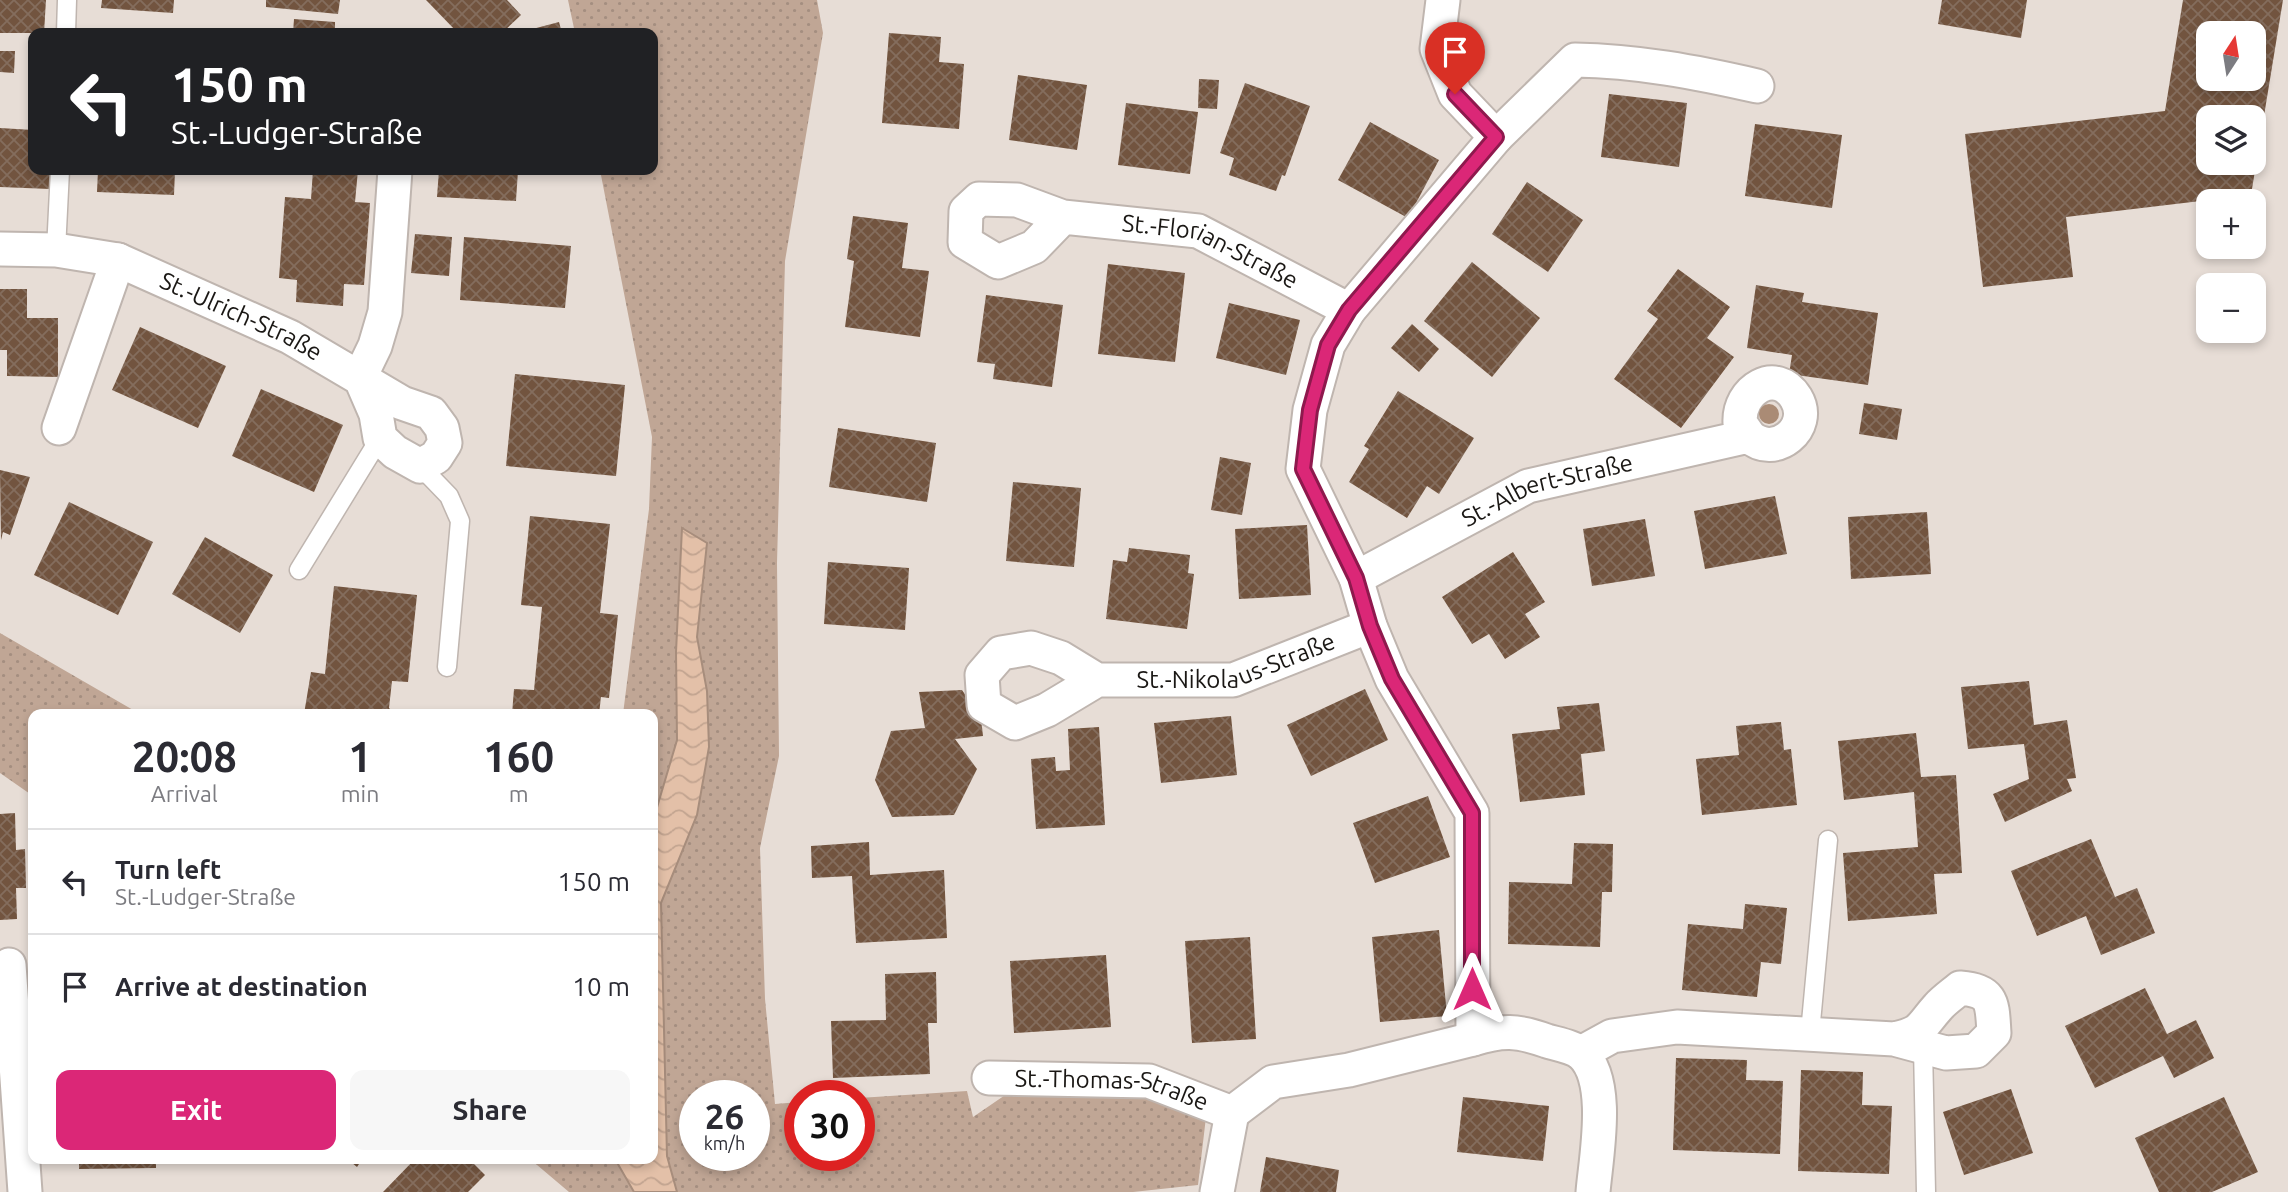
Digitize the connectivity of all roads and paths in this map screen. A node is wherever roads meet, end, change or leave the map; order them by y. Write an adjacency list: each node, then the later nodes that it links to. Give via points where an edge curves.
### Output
1 (67, 0): 3 (lane)
2 (1443, 0): 5 (street, via 1437,49 1455,94)
3 (65, 28)
4 (1757, 86): 5 (street, via 1685,69 1575,60)
5 (1496, 137): 12 (street)
6 (60, 175): 10 (lane)
7 (395, 175): 13 (street, via 385,312 376,346)
8 (1063, 217): 12 (street, St.-Florian-Straße, via 1198,231)
9 (0, 248): 10 (street, St.-Ulrich-Straße)
10 (56, 250): 11 (street, St.-Ulrich-Straße)
11 (118, 260): 13 (street, St.-Ulrich-Straße, via 290,337); 14 (street)
12 (1349, 310): 19 (street, via 1328,345 1310,410 1303,469)
13 (360, 377): 16 (street, via 376,414); 17 (street, St.-Ulrich-Straße, via 402,403 431,413 442,428 445,443 436,457)
14 (60, 429)
15 (1749, 436): 19 (street, St.-Albert-Straße, via 1528,486)
16 (380, 438): 17 (street); 18 (lane)
17 (420, 466): 21 (lane, via 449,496 460,522)
18 (299, 570)
19 (1356, 578): 20 (street)
20 (1370, 626): 22 (street, St.-Nikolaus-Straße, via 1233,680); 26 (street, via 1392,679 1472,813)
21 (447, 667)
22 (1097, 680)
23 (1828, 840): 25 (lane)
24 (9, 965): 31 (street)
25 (1810, 1032): 27 (street); 28 (street, via 1677,1027 1612,1036)
26 (1473, 1039): 28 (street, St.-Thomas-Straße, via 1500,1030); 30 (street, St.-Thomas-Straße, via 1349,1070 1273,1082)
27 (1909, 1043): 34 (lane)
28 (1581, 1053): 33 (street, via 1593,1070 1600,1104)
29 (989, 1077): 30 (street, St.-Thomas-Straße, via 1149,1081)
30 (1232, 1113): 32 (street, St.-Thomas-Straße)
31 (25, 1192)
32 (1217, 1192)
33 (1593, 1192)
34 (1926, 1192)

